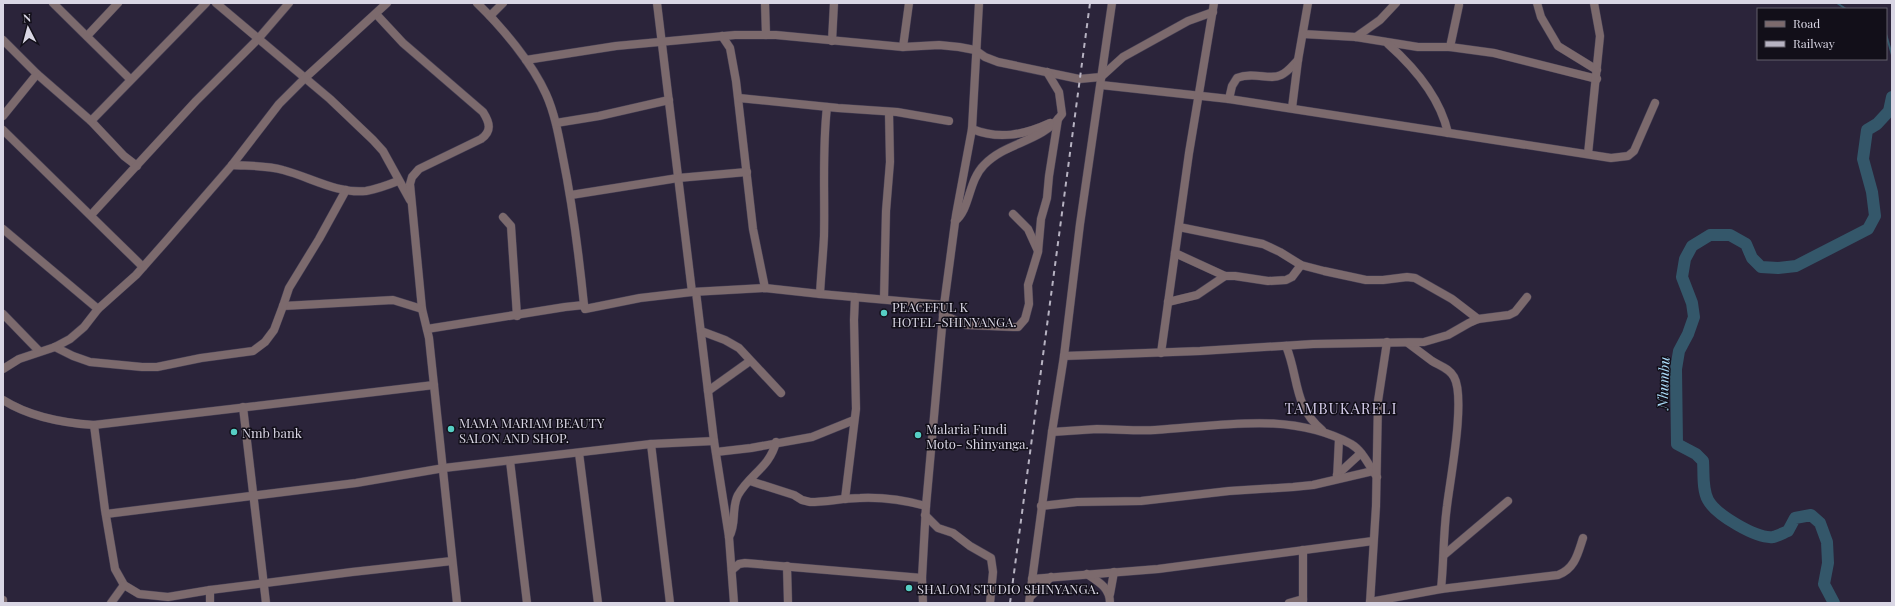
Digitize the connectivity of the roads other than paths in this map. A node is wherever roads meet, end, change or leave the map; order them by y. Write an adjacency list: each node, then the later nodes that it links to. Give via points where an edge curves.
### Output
1 (53, 3): 26 (street)
2 (118, 3): 26 (street)
3 (206, 3): 44 (street)
4 (216, 3): 29 (street)
5 (289, 3): 29 (street)
6 (387, 3): 22 (street)
7 (477, 3): 23 (street)
8 (503, 3): 23 (street)
9 (657, 3): 32 (street)
10 (765, 3): 25 (street)
11 (834, 3): 31 (street)
12 (909, 3): 34 (street)
13 (979, 3): 36 (street)
14 (1112, 3): 45 (street)
15 (1214, 3): 21 (street)
16 (1308, 3): 24 (street)
17 (1396, 3): 28 (street, via 1380,20)
18 (1537, 3): 39 (street, via 1541,17 1558,46)
19 (1594, 3): 39 (street, via 1600,36)
20 (1459, 5): 35 (street)
21 (1213, 12): 45 (street, via 1188,21 1122,57); 46 (street)
22 (376, 14): 42 (street); 70 (street, via 403,43 483,112 489,121 487,135 482,139 419,169 410,184)
23 (490, 16): 37 (street)
24 (1303, 34): 28 (street); 38 (street)
25 (766, 35): 27 (street); 31 (street)
26 (86, 36): 44 (street)
27 (722, 36): 32 (street); 47 (street, via 730,48)
28 (1356, 37): 33 (street)
29 (258, 39): 42 (street); 64 (street, via 196,101)
30 (3, 40): 41 (street)
31 (832, 41): 34 (street)
32 (662, 42): 37 (street, via 616,46); 49 (street)
33 (1387, 43): 35 (street); 61 (street, via 1418,72 1444,118)
34 (903, 47): 36 (street, via 939,45)
35 (1450, 48): 43 (street, via 1494,53)
36 (975, 50): 40 (street, via 984,57 998,62); 59 (street)
37 (526, 60): 58 (street, via 547,95)
38 (1298, 60): 48 (street, via 1275,78 1254,74 1237,78); 52 (street)
39 (1597, 70): 43 (street)
40 (1047, 72): 45 (street); 55 (street, via 1059,92 1062,114)
41 (37, 74): 54 (street); 56 (street)
42 (305, 78): 63 (street, via 279,104); 67 (street, via 383,151)
43 (1597, 79): 62 (street)
44 (130, 80): 56 (street)
45 (1101, 81): 46 (street); 106 (street)
46 (1199, 95): 48 (street); 75 (street)
47 (738, 98): 51 (street); 65 (street)
48 (1229, 99): 52 (street)
49 (669, 100): 58 (street); 66 (street)
50 (1655, 103): 62 (street, via 1640,140 1628,156 1611,158)
51 (827, 107): 53 (street); 84 (street, via 823,140 824,237)
52 (1292, 108): 61 (street)
53 (890, 112): 57 (street); 87 (street)
54 (3, 116)
55 (1058, 119): 59 (street, via 1024,134 1009,136 984,134); 74 (street, via 1042,134 999,153 985,164 976,175 961,217); 77 (street)
56 (91, 121): 64 (street)
57 (949, 121)
58 (556, 123): 69 (street)
59 (972, 129): 74 (street)
60 (3, 130): 72 (street)
61 (1448, 133): 62 (street)
62 (1588, 154)
63 (232, 165): 68 (street, via 284,170); 80 (street)
64 (137, 166): 72 (street)
65 (747, 172): 66 (street); 82 (street, via 753,229)
66 (678, 178): 69 (street); 83 (street)
67 (398, 181): 68 (street, via 365,191); 70 (street)
68 (346, 190): 91 (street, via 289,288)
69 (570, 195): 90 (street)
70 (411, 202): 92 (street)
71 (1013, 214): 77 (street, via 1028,229)
72 (91, 215): 80 (street)
73 (503, 217): 96 (street, via 511,226)
74 (955, 221): 89 (street)
75 (1179, 227): 78 (street); 79 (street, via 1263,244)
76 (4, 233): 93 (street)
77 (1038, 252): 95 (street, via 1028,285 1027,312 1018,327 966,325)
78 (1175, 254): 81 (street, via 1190,258); 88 (street)
79 (1301, 265): 81 (street, via 1292,277 1286,280 1268,281); 97 (street, via 1366,280 1415,278 1452,299)
80 (143, 267): 93 (street)
81 (1225, 276): 88 (street, via 1197,295)
82 (765, 288): 83 (street); 84 (street)
83 (694, 292): 90 (street, via 640,298 585,309); 99 (street)
84 (820, 294): 85 (street)
85 (855, 297): 87 (street); 114 (street)
86 (1527, 297): 97 (street, via 1515,312 1509,315)
87 (884, 299): 89 (street)
88 (1168, 302): 105 (street)
89 (944, 304): 95 (street)
90 (584, 305): 96 (street)
91 (284, 306): 92 (street, via 393,300); 103 (street, via 274,330 265,342 253,351 242,354 142,368 90,362)
92 (422, 309): 98 (street)
93 (98, 310): 103 (street, via 75,335)
94 (3, 314): 104 (street)
95 (943, 315): 133 (street)
96 (517, 316): 98 (street)
97 (1478, 319): 101 (street, via 1438,339)
98 (427, 329): 109 (street)
99 (701, 331): 107 (street, via 734,345); 110 (street)
100 (1387, 342): 101 (street); 102 (street); 127 (street, via 1378,401)
101 (1408, 342): 141 (street, via 1433,362 1451,372 1456,383 1458,406 1454,468 1446,514)
102 (1286, 346): 105 (street); 117 (street, via 1306,413)
103 (55, 347): 104 (street)
104 (39, 351): 108 (street)
105 (1161, 353): 106 (street)
106 (1064, 356): 116 (street)
107 (750, 362): 110 (street); 111 (street)
108 (3, 369)
109 (434, 385): 113 (street); 126 (street)
110 (708, 392): 119 (street)
111 (781, 394)
112 (3, 400): 115 (street, via 52,420)
113 (243, 407): 115 (street); 130 (street)
114 (854, 420): 120 (street, via 812,437); 131 (street)
115 (94, 425): 135 (street)
116 (1052, 432): 117 (street, via 1096,429 1152,430 1255,422 1282,423); 134 (street)
117 (1324, 432): 118 (street)
118 (1339, 439): 124 (street); 128 (street)
119 (714, 441): 121 (street); 123 (street)
120 (776, 442): 123 (street); 129 (street, via 770,459)
121 (651, 444): 122 (street); 164 (street)
122 (579, 452): 125 (street); 163 (street)
123 (716, 452): 137 (street)
124 (1361, 453): 127 (street); 128 (street)
125 (510, 461): 126 (street); 162 (street)
126 (444, 468): 130 (street, via 356,483); 142 (street)
127 (1375, 474): 128 (street); 139 (street)
128 (1337, 477): 134 (street, via 1313,485 1141,501 1077,502)
129 (750, 481): 131 (street, via 810,502); 137 (street, via 737,496)
130 (253, 495): 135 (street); 151 (street)
131 (845, 499): 133 (street, via 900,500)
132 (1508, 501): 141 (street)
133 (926, 506): 136 (street)
134 (1041, 506): 149 (street)
135 (106, 514): 150 (street, via 115,569)
136 (925, 515): 148 (street); 168 (street, via 938,528 953,533 991,558 993,572)
137 (729, 537): 144 (street)
138 (1582, 538): 152 (street, via 1576,562 1562,573)
139 (1373, 541): 140 (street); 157 (street)
140 (1303, 550): 145 (street); 156 (street)
141 (1444, 555): 152 (street)
142 (452, 561): 151 (street); 161 (street)
143 (787, 566): 144 (street, via 745,563); 148 (street); 166 (street)
144 (732, 570): 165 (street)
145 (1114, 572): 146 (street); 154 (street)
146 (1087, 574): 147 (street); 154 (street, via 1104,586)
147 (1052, 576): 149 (street); 155 (street)
148 (922, 578): 167 (street)
149 (1032, 579): 155 (street)
150 (124, 584): 153 (street, via 139,594 168,597); 158 (street)
151 (264, 584): 153 (street); 160 (street)
152 (1441, 589): 157 (street)
153 (210, 590): 159 (street)
154 (1110, 594): 169 (street)
155 (1029, 600)
156 (1303, 601): 170 (street)
157 (1370, 602)
158 (111, 603)
159 (210, 603)
160 (266, 603)
161 (457, 603)
162 (527, 603)
163 (598, 603)
164 (670, 603)
165 (734, 603)
166 (788, 603)
167 (924, 603)
168 (990, 603)
169 (1110, 603)
170 (1289, 603)

